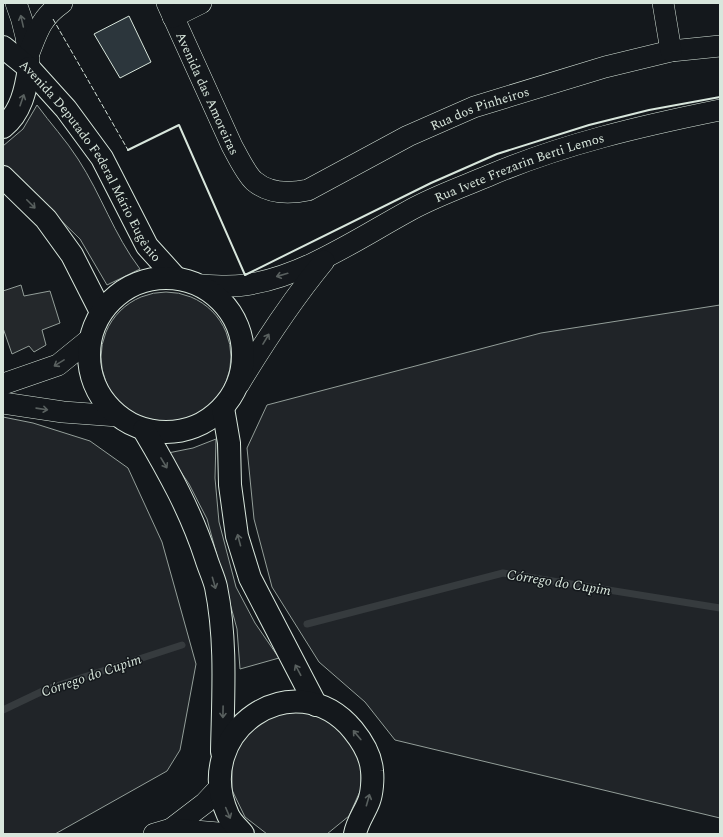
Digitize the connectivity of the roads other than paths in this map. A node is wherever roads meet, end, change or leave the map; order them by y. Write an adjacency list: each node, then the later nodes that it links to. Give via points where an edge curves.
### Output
1 (16, 3): 9 (street, one-way to 1)
2 (62, 3): 9 (street, via 47,14)
3 (201, 3): 5 (street)
4 (663, 3): 8 (street)
5 (170, 10): 13 (street, Avenida das Amoreiras, via 232,146)
6 (720, 46): 8 (street, Rua dos Pinheiros)
7 (3, 47): 9 (street, Avenida Deputado Federal Mário Eugênio)
8 (671, 51): 13 (street, Rua dos Pinheiros, via 560,80 474,108 408,136 308,190 279,192)
9 (29, 60): 11 (street, one-way to 9, via 19,107 26,87); 15 (street, Avenida Deputado Federal Mário Eugênio, via 102,158 147,246)
10 (720, 110): 14 (street, Rua Ivete Frezarin Berti Lemos, via 650,124 555,150 418,206)
11 (3, 127)
12 (3, 176): 17 (street, one-way to 17, via 46,219 72,256)
13 (253, 180)
14 (330, 254): 16 (street, Rua Ivete Frezarin Berti Lemos, one-way to 16, via 294,272 246,285); 20 (street, Rua Ivete Frezarin Berti Lemos, one-way to 14, via 297,293)
15 (174, 277): 16 (street); 17 (street, via 146,279 120,291)
16 (202, 285): 20 (street, via 225,303 239,328 244,356)
17 (101, 312): 18 (street)
18 (90, 339): 19 (street, one-way to 19, via 58,364); 23 (street, via 89,368 99,395)
19 (3, 384)
20 (239, 384): 22 (street)
21 (3, 403): 23 (street, one-way to 23, via 63,412)
22 (223, 408): 24 (street, via 200,426 172,433); 25 (street, one-way to 22, via 250,578 237,536 230,485 229,443)
23 (118, 416): 24 (street)
24 (144, 430): 26 (street, one-way to 26, via 176,484 199,536 216,587 223,670)
25 (316, 705): 26 (street, via 287,702 258,711 236,731); 29 (street, one-way to 25, via 370,800 372,770 363,742 343,718)
26 (222, 758): 27 (street)
27 (219, 788): 28 (street, via 205,803); 31 (street, one-way to 31, via 228,816)
28 (162, 832): 30 (street)
29 (353, 832)
30 (230, 834)
31 (243, 834)

